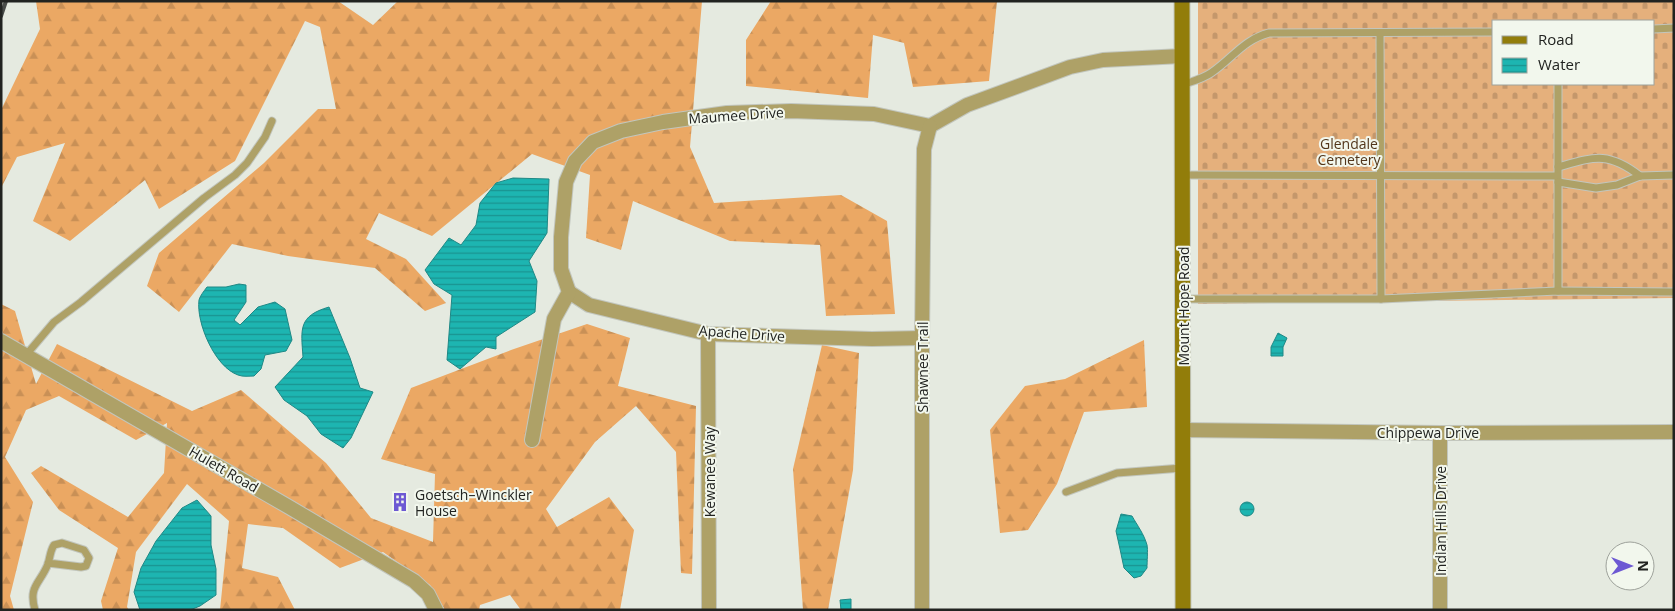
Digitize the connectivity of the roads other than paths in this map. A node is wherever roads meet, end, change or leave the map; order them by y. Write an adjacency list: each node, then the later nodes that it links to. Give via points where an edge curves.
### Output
1 (1182, 1): 6 (street, Mount Hope Road)
2 (1674, 28): 3 (lane)
3 (1655, 29)
4 (1492, 32): 5 (lane)
5 (1380, 33): 7 (lane, via 1270,33 1244,45 1202,79); 13 (lane)
6 (1182, 56): 7 (street, Mount Hope Road); 10 (street, via 1103,60 1070,67 966,104)
7 (1182, 85): 12 (street, Mount Hope Road)
8 (1558, 85): 11 (lane)
9 (272, 121): 25 (lane, via 265,138 235,175 54,322)
10 (930, 126): 18 (street, Maumee Drive, via 874,114 727,113 663,122 594,142 575,161 566,182 561,269); 23 (street, Shawnee Trail, via 924,149)
11 (1558, 167): 14 (lane, via 1603,158 1626,165); 16 (lane)
12 (1182, 175): 13 (lane); 21 (street, Mount Hope Road)
13 (1381, 176): 16 (lane); 20 (lane)
14 (1640, 176): 15 (lane); 16 (lane, via 1617,185 1589,188)
15 (1674, 176)
16 (1558, 179): 17 (lane)
17 (1558, 291): 19 (lane); 20 (lane)
18 (569, 292): 22 (street, Apache Drive, via 589,305); 29 (street, via 554,319)
19 (1674, 292)
20 (1381, 298): 21 (lane)
21 (1183, 299): 26 (street, Mount Hope Road)
22 (708, 334): 23 (street, Apache Drive); 35 (street, Kewanee Way)
23 (922, 338): 36 (street, Shawnee Trail)
24 (1, 341): 25 (street, Hulett Road)
25 (26, 355): 34 (street, Hulett Road, via 414,581 428,594)
26 (1183, 430): 28 (street, Chippewa Drive); 30 (street, Mount Hope Road)
27 (1674, 432): 28 (street, Chippewa Drive)
28 (1440, 433): 38 (street, Indian Hills Drive)
29 (532, 440)
30 (1182, 468): 31 (lane, via 1117,474); 37 (street, Mount Hope Road)
31 (1066, 492)
32 (48, 563): 32 (lane, via 81,567 86,566 89,558 84,550 58,543 52,547); 33 (lane, via 35,587 32,598)
33 (34, 610)
34 (436, 610)
35 (709, 610)
36 (922, 610)
37 (1183, 610)
38 (1440, 610)

